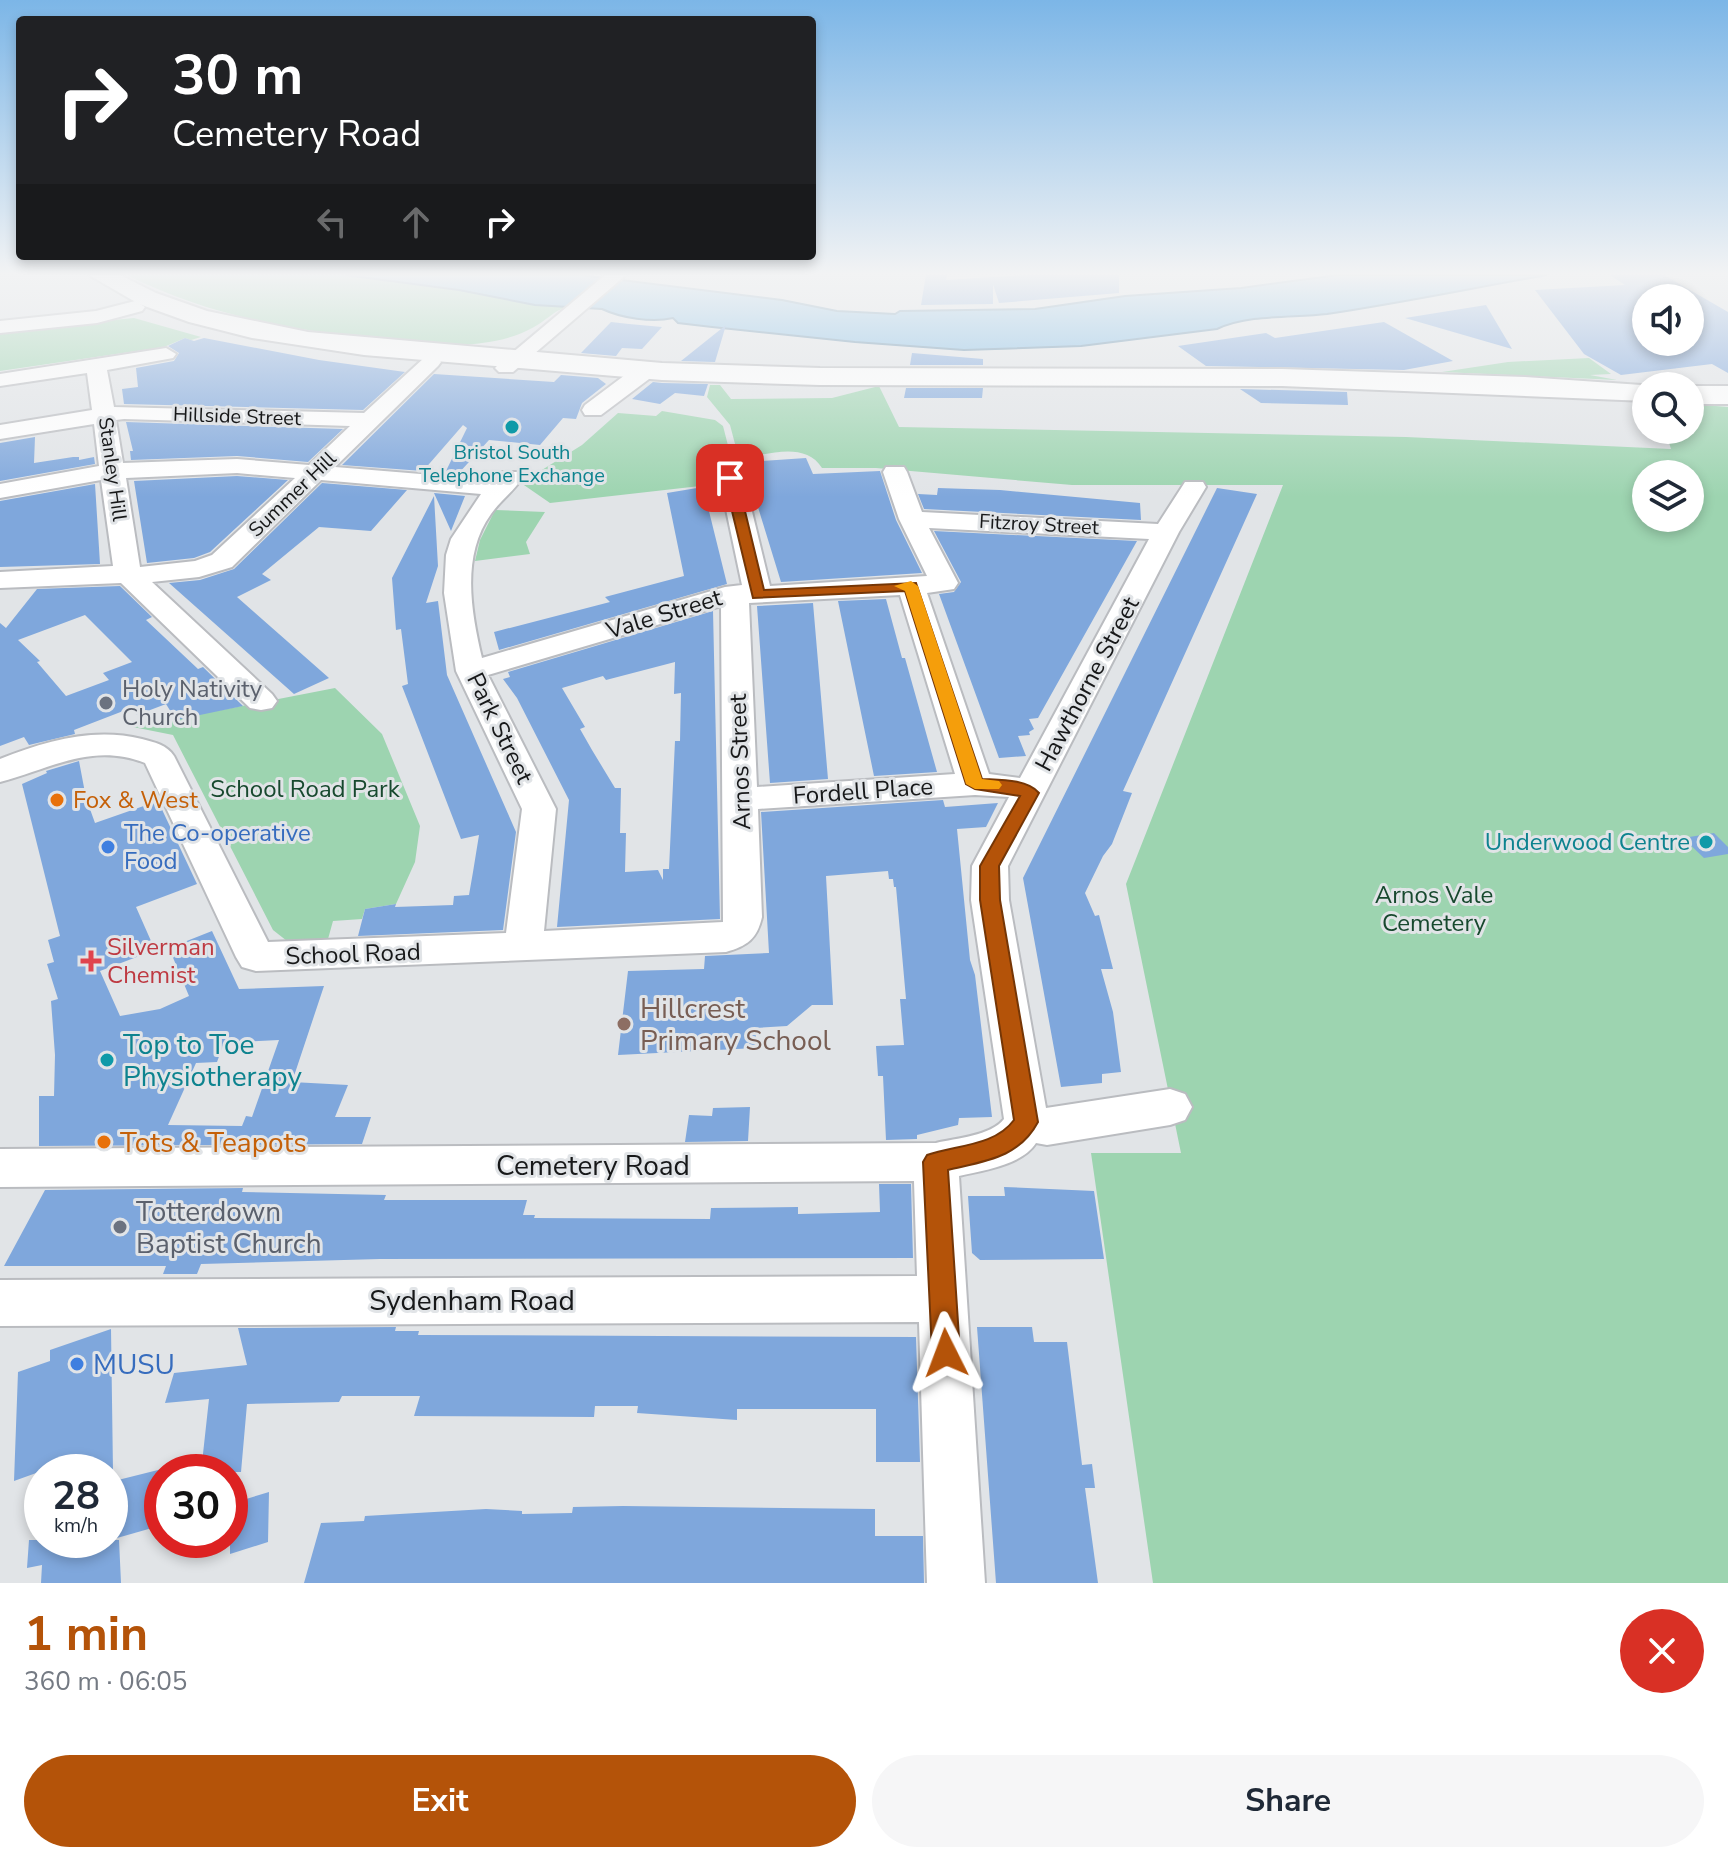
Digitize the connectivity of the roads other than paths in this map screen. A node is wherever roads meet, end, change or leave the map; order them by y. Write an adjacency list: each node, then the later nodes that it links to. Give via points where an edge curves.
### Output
1 (328, 349): 8 (highway)
2 (385, 349): 9 (highway)
3 (452, 349): 6 (highway)
4 (484, 349): 6 (street)
5 (528, 349): 9 (street)
6 (475, 350)
7 (166, 354): 10 (street)
8 (431, 362): 9 (highway); 16 (street, Summer Hill)
9 (511, 363): 11 (highway)
10 (96, 365): 12 (street); 15 (street, Stanley Hill)
11 (645, 371): 13 (highway, via 1322,379); 14 (street)
12 (0, 380)
13 (1632, 391)
14 (593, 410)
15 (105, 414): 16 (street, Hillside Street); 17 (street, Hillside Street); 19 (street, Stanley Hill)
16 (362, 427): 21 (street, Summer Hill)
17 (0, 432)
18 (728, 462): 29 (street, Arnos Street)
19 (112, 471): 21 (street, via 237,466); 23 (street); 26 (street, Stanley Hill)
20 (895, 472): 24 (street)
21 (314, 473): 26 (street, Summer Hill, via 222,561 199,569); 30 (street, Park Street, via 505,482 467,531 458,554 455,579)
22 (1194, 487): 25 (street, Hawthorne Street)
23 (0, 491)
24 (912, 519): 25 (street, Fitzroy Street); 28 (street, Vale Street, via 944,583)
25 (1166, 532): 34 (street, Hawthorne Street)
26 (128, 575): 27 (street, Summer Hill); 31 (street)
27 (0, 580)
28 (911, 586): 29 (street, Vale Street); 33 (street)
29 (746, 594): 30 (street, Vale Street); 35 (street, Arnos Street)
30 (471, 671): 37 (street, Park Street, via 539,809)
31 (261, 701)
32 (0, 771): 37 (street, School Road, via 75,745 137,745 158,756 256,957)
33 (975, 784): 34 (street, Fordell Place); 35 (street, Fordell Place)
34 (1030, 793): 39 (street, Hawthorne Street, via 990,866 990,900)
35 (742, 799): 36 (street, Arnos Street)
36 (740, 930): 37 (street, School Road, via 726,938)
37 (523, 947)
38 (1170, 1107): 39 (street, via 1047,1127)
39 (1026, 1122): 40 (street, Cemetery Road, via 1015,1138 990,1149)
40 (919, 1163): 41 (street, Cemetery Road); 42 (street)
41 (0, 1168)
42 (943, 1299): 43 (street, Sydenham Road); 44 (street)
43 (0, 1303)
44 (956, 1583)

